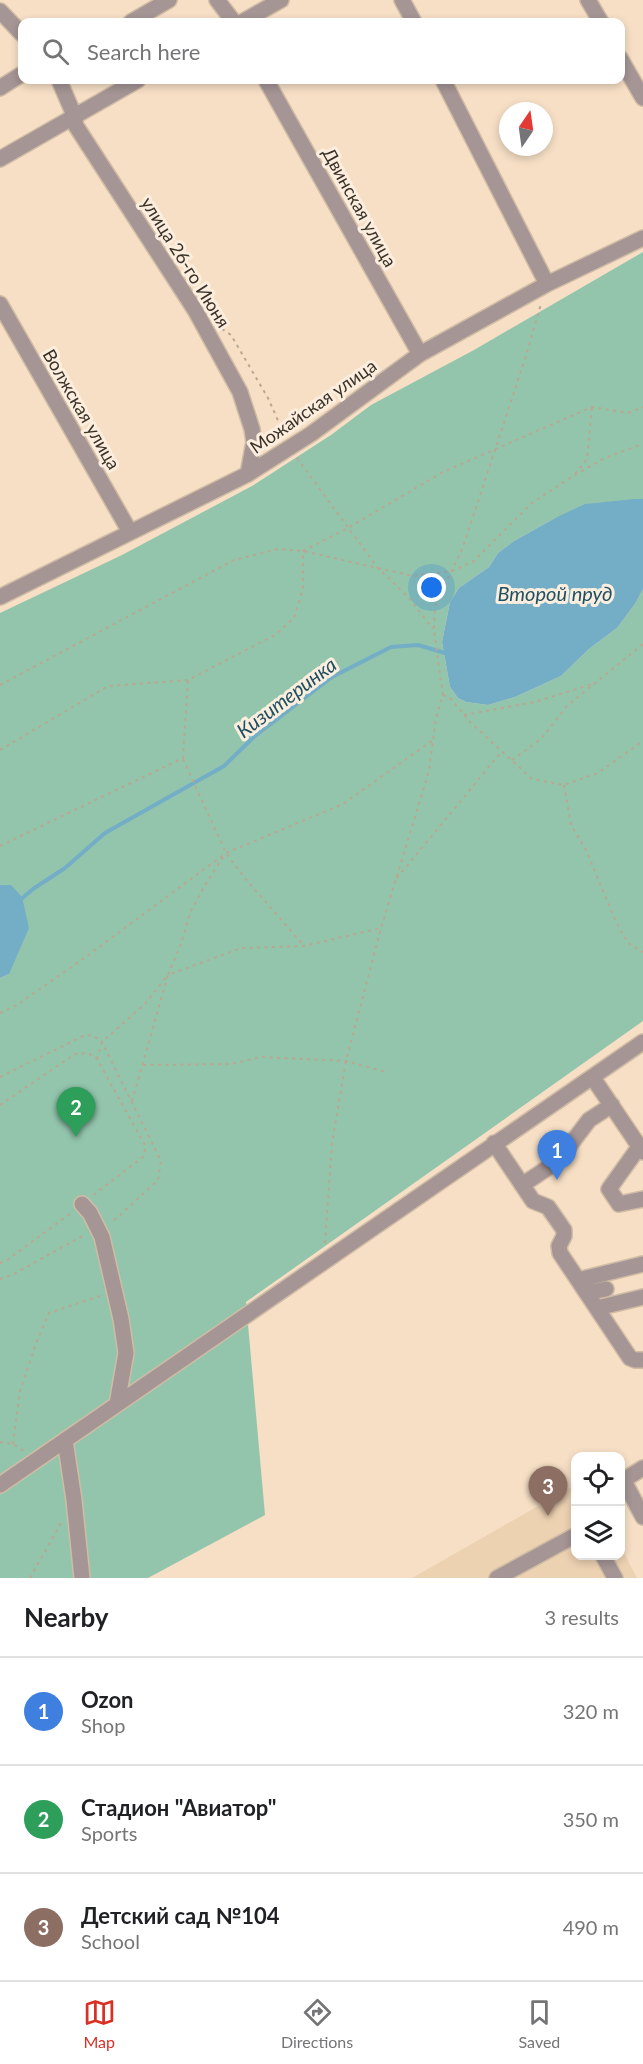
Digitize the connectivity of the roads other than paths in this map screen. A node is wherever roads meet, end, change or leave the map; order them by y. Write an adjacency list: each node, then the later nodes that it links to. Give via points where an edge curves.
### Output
1 (169, 0): 7 (street)
2 (217, 0): 8 (street)
3 (281, 0): 9 (street)
4 (402, 0): 10 (street)
5 (588, 0): 11 (street)
6 (0, 11): 12 (street)
7 (138, 18)
8 (231, 18)
9 (249, 18)
10 (412, 18)
11 (599, 18)
12 (18, 30)
13 (625, 65): 20 (street)
14 (18, 77): 19 (street)
15 (61, 84): 21 (street, улица 26-го Июня)
16 (131, 84): 21 (street)
17 (268, 84): 26 (street, Двинская улица)
18 (445, 84): 24 (street)
19 (0, 88)
20 (643, 98)
21 (74, 115): 22 (street); 27 (street, улица 26-го Июня, via 75,126 195,310 240,392 254,442)
22 (0, 159)
23 (643, 238): 24 (street, Можайская улица)
24 (546, 284): 26 (street, Можайская улица)
25 (0, 304): 28 (street, Волжская улица)
26 (420, 354): 27 (street, Можайская улица)
27 (248, 474): 28 (street, Можайская улица)
28 (130, 532): 29 (street, Можайская улица)
29 (0, 597)
30 (643, 1042): 31 (street)
31 (593, 1078): 32 (street); 33 (street)
32 (612, 1105): 34 (street); 35 (street, via 589,1120 558,1161)
33 (494, 1143): 35 (street); 45 (street)
34 (641, 1150): 36 (street, via 609,1189 619,1204)
35 (522, 1185): 39 (street, via 532,1201 550,1209 564,1230 559,1250)
36 (643, 1199)
37 (82, 1204): 45 (street, via 106,1251 126,1353)
38 (643, 1264): 39 (street)
39 (578, 1280): 41 (street)
40 (606, 1289): 41 (street)
41 (587, 1293): 43 (street)
42 (643, 1297): 43 (street)
43 (597, 1308): 44 (street, via 630,1358)
44 (643, 1360)
45 (117, 1404): 46 (street)
46 (65, 1440): 48 (street); 52 (street)
47 (643, 1468): 49 (street, via 625,1483)
48 (0, 1485)
49 (643, 1517)
50 (571, 1538): 53 (street)
51 (605, 1560): 54 (street)
52 (82, 1578)
53 (497, 1578)
54 (615, 1578)

